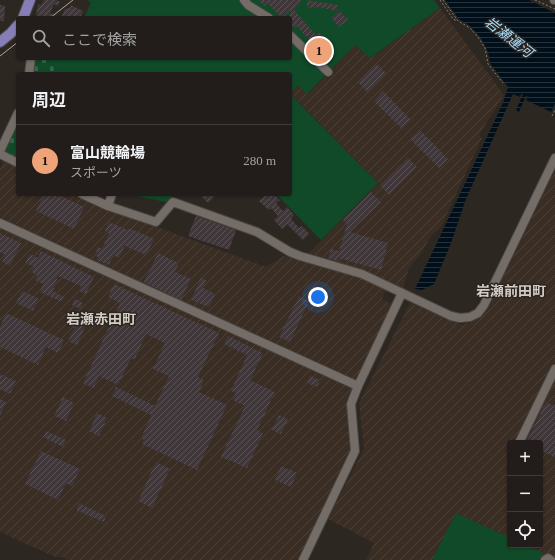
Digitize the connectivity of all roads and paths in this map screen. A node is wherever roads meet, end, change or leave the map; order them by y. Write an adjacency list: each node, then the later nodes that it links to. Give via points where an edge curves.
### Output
1 (30, 0): 9 (main road)
2 (440, 0): 11 (path, via 453,19)
3 (443, 0): 11 (path)
4 (535, 0): 7 (path)
5 (540, 0): 7 (path)
6 (246, 2): 10 (street)
7 (542, 3): 8 (path)
8 (555, 9)
9 (24, 16)
10 (266, 16)
11 (458, 21): 18 (path, via 470,28 478,37 485,48 488,64)
12 (16, 27): 14 (main road)
13 (292, 36): 17 (street)
14 (0, 42)
15 (31, 60): 16 (street)
16 (29, 72)
17 (328, 72)
18 (503, 83)
19 (555, 110): 20 (path)
20 (552, 116)
21 (16, 117): 22 (street)
22 (0, 151)
23 (0, 154): 25 (street)
24 (555, 158): 30 (street, via 478,313 465,318 451,316)
25 (16, 162)
26 (86, 196): 28 (street)
27 (111, 196): 28 (street)
28 (108, 206): 30 (street, via 156,222 173,202 257,232 295,254 362,274)
29 (0, 223): 32 (street)
30 (402, 293): 32 (street)
31 (555, 369): 33 (street)
32 (358, 386): 34 (street, via 351,404 355,450)
33 (520, 440)
34 (303, 560)
35 (545, 560): 36 (street)
36 (551, 560)

